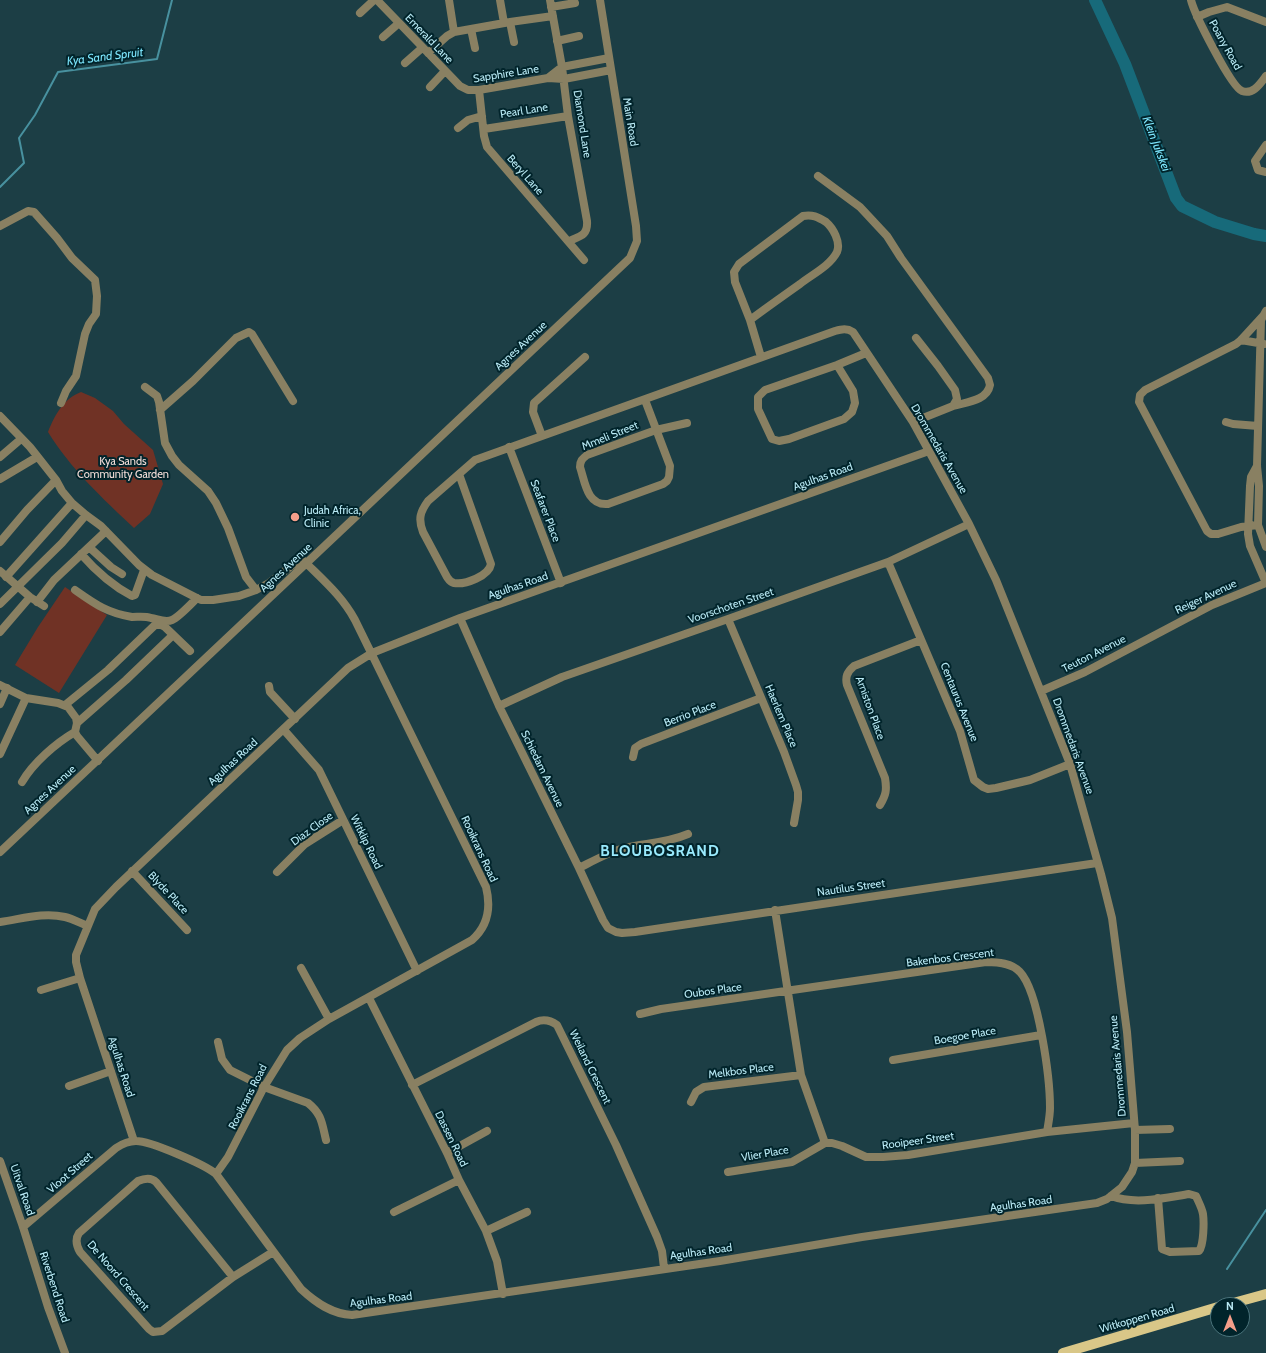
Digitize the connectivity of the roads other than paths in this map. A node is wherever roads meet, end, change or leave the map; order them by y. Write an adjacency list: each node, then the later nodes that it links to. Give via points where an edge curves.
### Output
1 (374, 0): 9 (street)
2 (377, 0): 14 (street, Emerald Lane)
3 (449, 0): 16 (street)
4 (500, 0): 12 (street)
5 (600, 0): 23 (street, Main Road)
6 (1191, 0): 11 (street, Poany Road)
7 (575, 3): 8 (street)
8 (551, 4): 10 (street, Diamond Lane)
9 (360, 13)
10 (552, 16): 12 (street); 19 (street, Diamond Lane)
11 (1197, 17): 13 (street, via 1227,7); 28 (street, Poany Road, via 1239,90 1248,92 1256,89)
12 (507, 22): 15 (street); 20 (street)
13 (1266, 22)
14 (399, 23): 18 (street); 22 (street, Emerald Lane)
15 (471, 29): 16 (street); 21 (street)
16 (454, 32): 22 (street)
17 (579, 36): 19 (street)
18 (383, 37)
19 (557, 41): 25 (street, Diamond Lane)
20 (514, 42)
21 (475, 48)
22 (425, 50): 24 (street); 27 (street, Emerald Lane)
23 (609, 58): 25 (street, Sapphire Lane); 26 (street, Main Road)
24 (405, 63)
25 (562, 67): 29 (street, Sapphire Lane); 30 (street, Diamond Lane)
26 (611, 70): 30 (street, Sapphire Lane); 43 (street, Main Road, via 636,226)
27 (445, 71): 31 (street); 32 (street, Emerald Lane, via 460,86)
28 (1266, 76)
29 (548, 78): 30 (street, Sapphire Lane); 33 (street, Sapphire Lane)
30 (564, 79): 35 (street, Diamond Lane)
31 (430, 87)
32 (468, 90): 33 (street, Sapphire Lane)
33 (479, 90): 34 (street, Beryl Lane)
34 (482, 116): 36 (street, via 468,120); 37 (street, Beryl Lane)
35 (568, 116): 37 (street, Pearl Lane); 42 (street, Diamond Lane, via 588,225 585,234)
36 (458, 128)
37 (484, 129): 42 (street, Beryl Lane, via 485,142 489,150)
38 (1266, 145): 39 (street, via 1255,161 1258,170)
39 (1266, 172)
40 (818, 176): 59 (street, via 858,205 887,236 988,378 990,385 986,394)
41 (0, 226): 58 (street, via 28,211 34,212 72,258 95,280 96,314 85,334 76,376)
42 (569, 241): 44 (street, Beryl Lane)
43 (635, 248): 90 (street, Agnes Avenue, via 625,263)
44 (584, 260)
45 (1264, 314): 48 (street); 49 (street, via 1261,320)
46 (750, 320): 46 (street, via 819,270 836,254 838,249 834,233 822,219 813,215 803,216 735,268 735,282); 52 (street)
47 (916, 338): 59 (street, via 955,390 957,399)
48 (1241, 340): 49 (street); 83 (street, via 1145,390 1138,402 1207,531 1218,534)
49 (1263, 344): 55 (street)
50 (866, 353): 52 (street, Drommedaris Avenue, via 853,332 843,329); 53 (street); 62 (street, Drommedaris Avenue)
51 (585, 357): 69 (street, via 534,403 533,412)
52 (761, 357): 56 (street)
53 (838, 365): 53 (street, via 853,391 855,403 852,412 844,419 789,439 779,442 772,439 758,409 758,396 765,390)
54 (145, 387): 60 (street, via 157,396)
55 (1263, 398): 66 (street)
56 (645, 400): 68 (street, Mmeli Street); 69 (street)
57 (293, 401): 60 (street, via 252,334 248,332 236,338 193,382)
58 (61, 403)
59 (953, 406): 62 (street)
60 (160, 410): 98 (street, via 165,443 179,465 208,490 228,528 246,577)
61 (0, 416): 64 (street)
62 (913, 422): 72 (street, Drommedaris Avenue)
63 (1226, 422): 66 (street)
64 (7, 423): 67 (street); 70 (street)
65 (687, 423): 68 (street, Mmeli Street)
66 (1258, 426): 75 (street)
67 (0, 430)
68 (656, 430): 68 (street, Mmeli Street, via 670,466 667,481 608,504 599,504 593,500 580,467 583,458)
69 (542, 436): 71 (street)
70 (21, 439): 73 (street); 74 (street)
71 (509, 447): 76 (street, via 474,460); 94 (street, Seafarer Place)
72 (929, 451): 81 (street, Drommedaris Avenue); 94 (street, Agulhas Road)
73 (0, 457)
74 (37, 457): 77 (street); 78 (street)
75 (1257, 466): 82 (street); 83 (street, via 1250,481)
76 (458, 474): 76 (street, via 491,564 488,572 458,583 450,582 420,524 420,516 428,501)
77 (0, 479)
78 (56, 480): 79 (street); 85 (street)
79 (72, 502): 80 (street); 92 (street)
80 (86, 515): 84 (street); 96 (street)
81 (969, 524): 89 (street, Voorschoten Street); 112 (street, Drommedaris Avenue, via 996,580)
82 (1258, 525): 83 (street); 86 (street)
83 (1248, 526): 95 (street, via 1249,543)
84 (106, 531): 87 (street); 91 (street)
85 (0, 542)
86 (1266, 546)
87 (89, 547): 88 (street); 93 (street)
88 (81, 554): 91 (street, via 114,585 132,596 135,595); 100 (street, via 54,580)
89 (888, 562): 103 (street, Voorschoten Street); 107 (street, Centaurus Avenue)
90 (306, 564): 98 (street, via 301,560 297,561 281,575); 109 (street, Rooikrans Road, via 326,581 346,604); 124 (street, Agnes Avenue)
91 (144, 570): 99 (street)
92 (2, 574): 96 (street)
93 (122, 574)
94 (561, 583): 102 (street, Agulhas Road)
95 (1266, 583): 106 (street, Reiger Avenue, via 1212,605)
96 (19, 587): 100 (street); 101 (street)
97 (74, 590): 99 (street, via 109,611 164,621 175,619)
98 (256, 590): 99 (street, via 224,599)
99 (197, 598)
100 (37, 602): 104 (street)
101 (0, 604)
102 (460, 618): 109 (street, Agulhas Road); 117 (street, Schiedam Avenue)
103 (728, 619): 114 (street, Haerlem Place); 117 (street, Voorschoten Street, via 562,677)
104 (0, 632)
105 (173, 635): 108 (street); 116 (street, via 162,625 155,625 108,670); 119 (street)
106 (1157, 635): 112 (street, Teuton Avenue, via 1085,672)
107 (921, 640): 125 (street, Centaurus Avenue, via 960,730 971,773 978,784 988,789 1020,783); 127 (street, Arniston Place, via 854,666 846,676 847,685 884,778 887,790)
108 (190, 651)
109 (372, 653): 118 (street, Agulhas Road, via 348,668); 144 (street, Rooikrans Road, via 486,887 488,900 489,908 484,925 474,938)
110 (3, 686): 113 (street); 115 (street)
111 (269, 686): 118 (street, via 270,692)
112 (1041, 691): 125 (street, Drommedaris Avenue)
113 (26, 698): 116 (street); 122 (street)
114 (761, 698): 123 (street, Berrio Place, via 641,744 635,748); 129 (street, Haerlem Place, via 798,792 798,809)
115 (0, 704)
116 (65, 706): 119 (street, via 72,712)
117 (499, 706): 135 (street, Schiedam Avenue)
118 (295, 719): 120 (street, Agulhas Road)
119 (77, 723): 121 (street)
120 (284, 730): 128 (street, Witklip Road, via 319,770); 136 (street, Agulhas Road)
121 (75, 732): 124 (street); 126 (street, via 54,747)
122 (0, 754)
123 (632, 756)
124 (98, 761): 132 (street, Agnes Avenue)
125 (1070, 764): 134 (street, Drommedaris Avenue)
126 (22, 782)
127 (880, 805)
128 (343, 820): 137 (street, Diaz Close, via 305,844); 144 (street, Witklip Road)
129 (794, 823)
130 (688, 834): 135 (street, via 623,849)
131 (0, 839): 132 (street)
132 (7, 846): 133 (street, Agnes Avenue)
133 (0, 852)
134 (1098, 862): 138 (street, Nautilus Street); 160 (street, Drommedaris Avenue, via 1115,939 1127,1032)
135 (579, 868): 141 (street, Schiedam Avenue)
136 (132, 872): 140 (street, Agulhas Road, via 99,904); 142 (street, Blyde Place)
137 (277, 872)
138 (774, 910): 141 (street, Nautilus Street, via 628,933); 147 (street)
139 (0, 922): 140 (street, via 47,915 63,917)
140 (88, 926): 145 (street, Agulhas Road, via 76,955)
141 (608, 928)
142 (187, 930)
143 (301, 968): 150 (street)
144 (418, 971): 148 (street, Rooikrans Road)
145 (80, 978): 146 (street); 154 (street, Agulhas Road)
146 (41, 990)
147 (788, 991): 149 (street, Oubos Place); 151 (street, Bakenbos Crescent, via 986,962 1001,963 1019,971 1028,983); 155 (street)
148 (369, 998): 150 (street, Rooikrans Road); 156 (street, Dassen Road)
149 (640, 1014)
150 (329, 1019): 158 (street, Rooikrans Road, via 287,1050)
151 (1041, 1035): 153 (street, Boegoe Place); 163 (street, Bakenbos Crescent, via 1050,1096)
152 (218, 1042): 158 (street, via 222,1059 230,1070)
153 (893, 1060)
154 (111, 1071): 157 (street); 165 (street, Agulhas Road)
155 (801, 1075): 159 (street, Melkbos Place, via 704,1087 696,1092); 166 (street)
156 (412, 1085): 167 (street, Dassen Road); 181 (street, Weiland Crescent, via 536,1022 553,1022 566,1042 616,1145 657,1237)
157 (69, 1086)
158 (264, 1087): 164 (street, via 314,1107 318,1112); 172 (street, Rooikrans Road, via 228,1158)
159 (691, 1102)
160 (1134, 1127): 161 (street, Rooipeer Street); 163 (street, Rooipeer Street); 170 (street, Drommedaris Avenue)
161 (1170, 1129)
162 (487, 1131): 167 (street)
163 (1047, 1132): 166 (street, Rooipeer Street, via 883,1157 866,1157 842,1146)
164 (326, 1140)
165 (134, 1141): 172 (street, Agulhas Road, via 157,1146 202,1164); 178 (street, Vloot Street, via 116,1148)
166 (825, 1143): 171 (street, Vlier Place, via 792,1162)
167 (447, 1153): 173 (street, Dassen Road)
168 (0, 1161): 178 (street, Uitval Road)
169 (1180, 1161): 170 (street)
170 (1135, 1163): 174 (street, Drommedaris Avenue, via 1125,1184)
171 (728, 1172)
172 (216, 1174): 180 (street, Agulhas Road)
173 (459, 1180): 176 (street); 179 (street, Dassen Road)
174 (1113, 1194): 175 (street, via 1124,1200); 181 (street, Agulhas Road, via 1097,1203)
175 (1158, 1198): 175 (street, via 1189,1194 1196,1196 1203,1213 1202,1249 1170,1252 1162,1249)
176 (394, 1212)
177 (527, 1212): 179 (street)
178 (23, 1227): 187 (street, Riverbend Road)
179 (486, 1231): 183 (street, Dassen Road, via 497,1261)
180 (273, 1252): 182 (street, De Noord Crescent); 183 (street, Agulhas Road, via 296,1283 311,1298 325,1308 342,1314 363,1314)
181 (664, 1268): 183 (street, Agulhas Road)
182 (233, 1277): 182 (street, De Noord Crescent, via 162,1331 154,1332 80,1252 76,1238 138,1180 150,1178 156,1182)
183 (503, 1294)
184 (1266, 1294): 185 (main road)
185 (1250, 1298)
186 (1210, 1309): 188 (main road, Witkoppen Road)
187 (65, 1353)
188 (1063, 1353)

